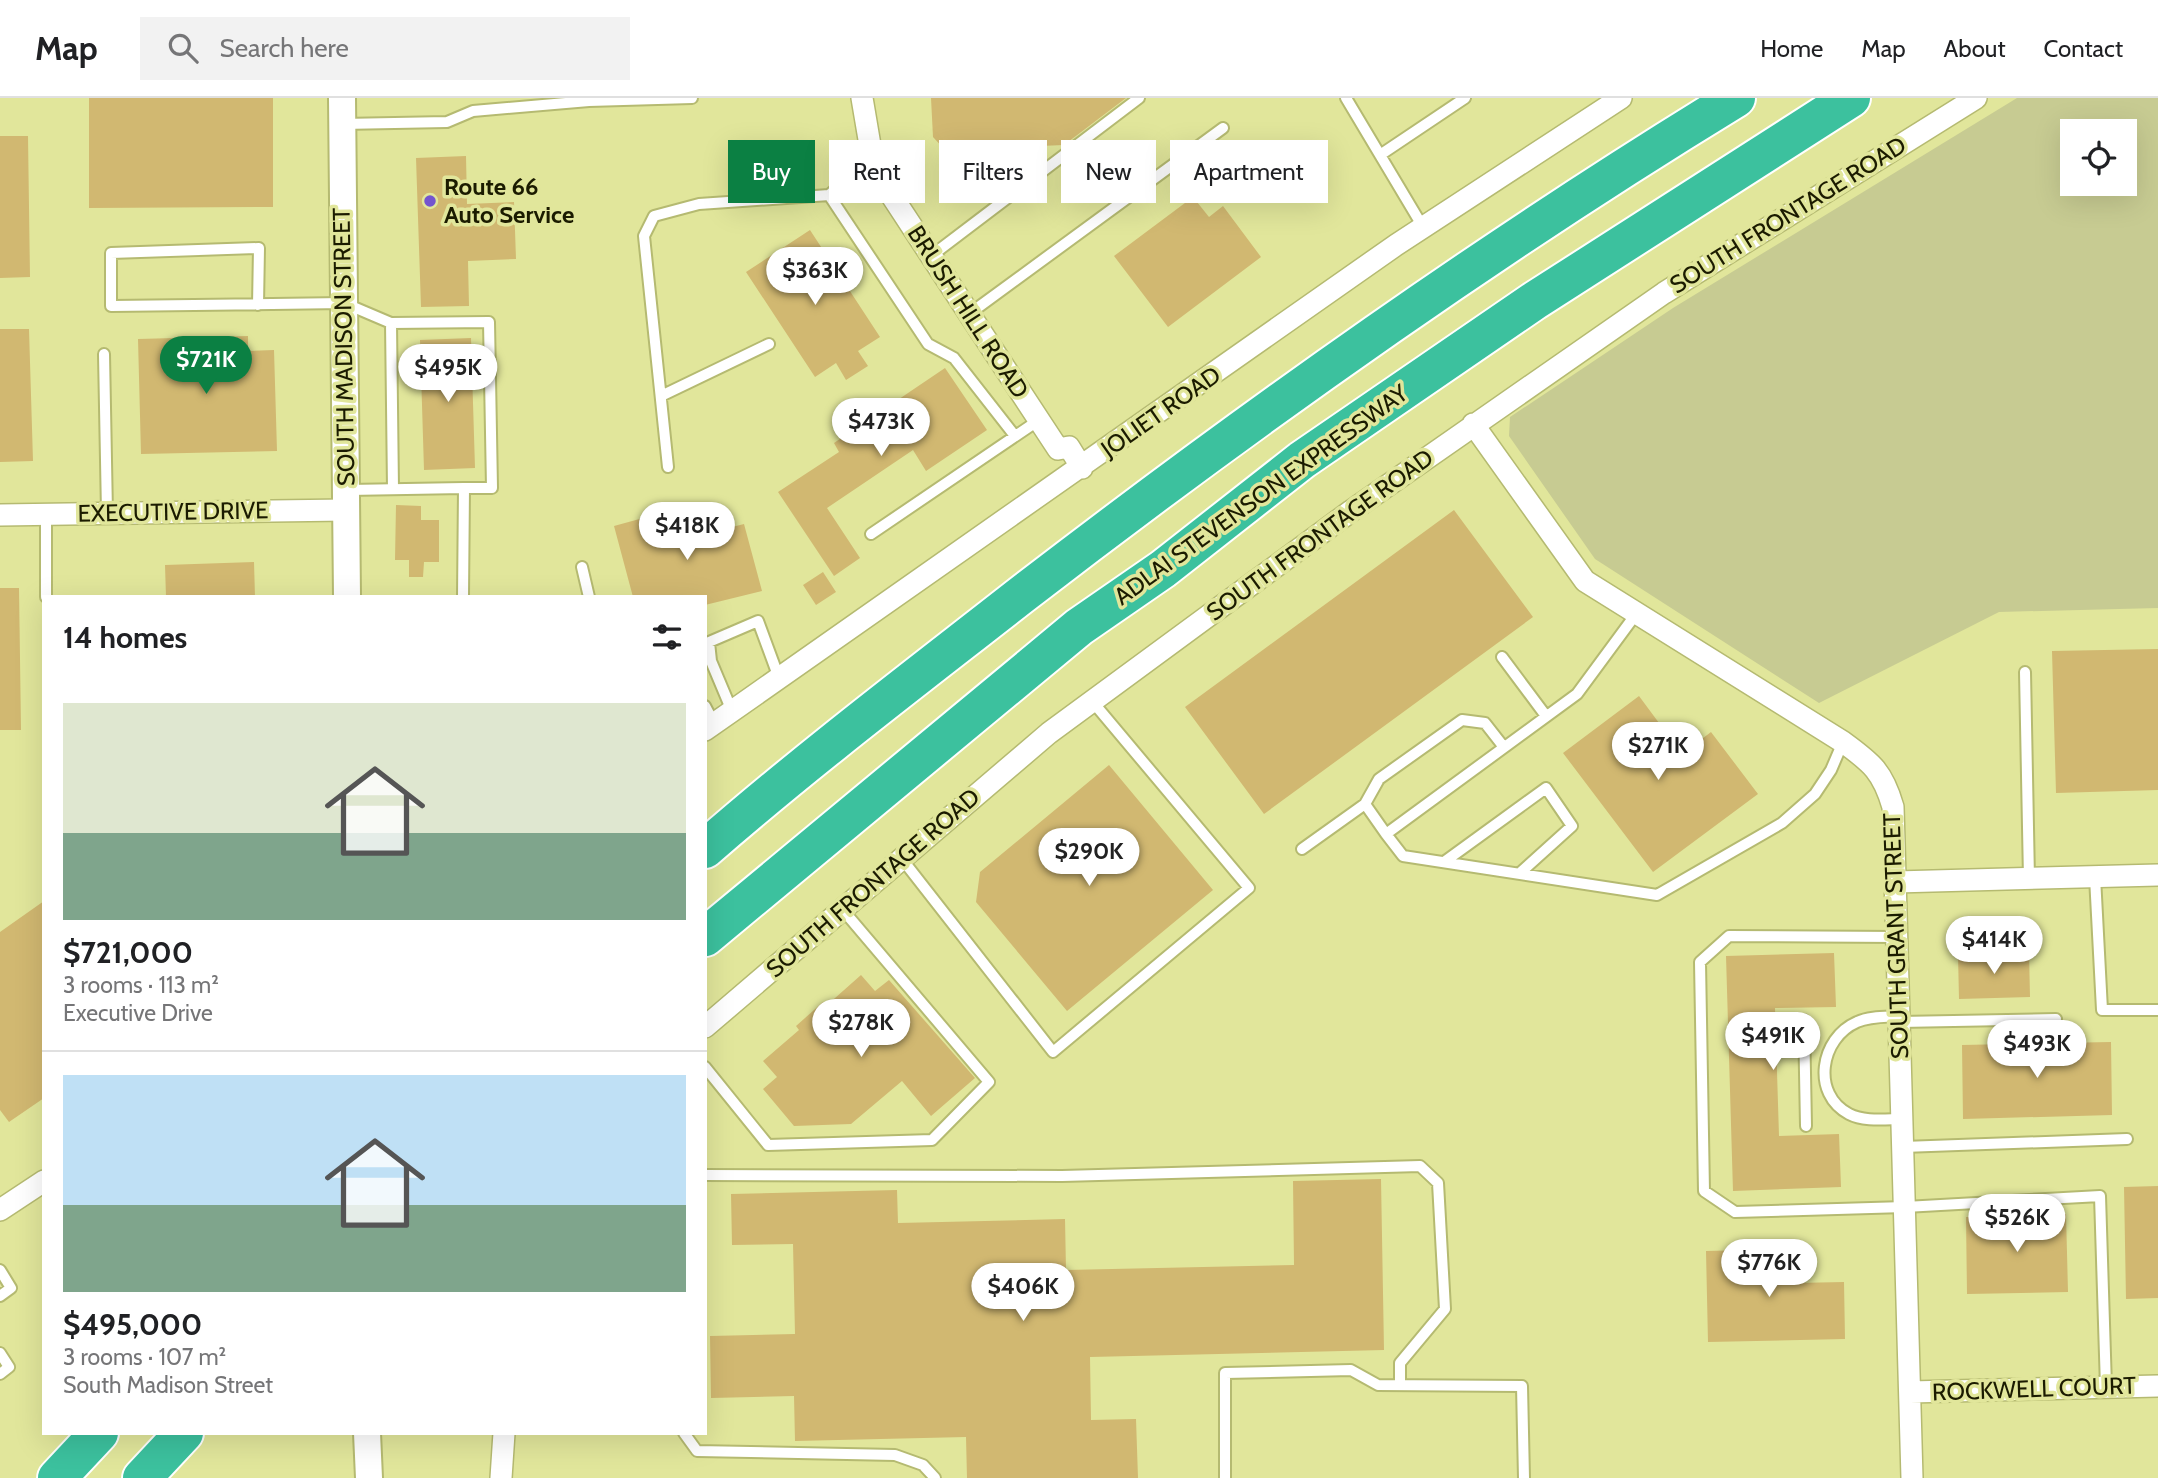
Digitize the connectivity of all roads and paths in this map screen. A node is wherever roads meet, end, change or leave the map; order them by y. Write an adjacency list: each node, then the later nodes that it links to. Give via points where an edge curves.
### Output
1 (692, 98): 10 (lane, via 473,111 447,122)
2 (862, 98): 12 (street, BRUSH HILL ROAD)
3 (1139, 98): 18 (lane)
4 (1346, 98): 13 (lane)
5 (1465, 98): 13 (lane)
6 (1621, 98): 17 (street, JOLIET ROAD)
7 (1736, 98): 55 (highway, via 1488,256 1267,409 842,734)
8 (1851, 98): 65 (highway, ADLAI STEVENSON EXPRESSWAY, via 1545,293 1302,460 1163,569 1079,626)
9 (1976, 98): 27 (street, SOUTH FRONTAGE ROAD, via 1664,293)
10 (342, 111): 19 (street, SOUTH MADISON STREET)
11 (1223, 128): 21 (lane)
12 (869, 140)
13 (1380, 155): 17 (lane)
14 (829, 195): 25 (lane, via 699,204 654,216 644,236)
15 (834, 203): 28 (lane, via 928,344 954,358)
16 (896, 203): 18 (street, BRUSH HILL ROAD)
17 (1423, 228): 30 (street, JOLIET ROAD)
18 (931, 256): 21 (street, BRUSH HILL ROAD)
19 (344, 303): 20 (lane); 22 (lane); 33 (street, SOUTH MADISON STREET)
20 (258, 305): 20 (lane, via 259,248 111,253 111,306)
21 (969, 314): 26 (street, BRUSH HILL ROAD)
22 (391, 323): 31 (lane, via 489,322 492,488); 32 (lane)
23 (769, 344): 25 (lane)
24 (104, 354): 34 (lane)
25 (661, 396): 29 (lane)
26 (1039, 420): 28 (lane); 30 (street, BRUSH HILL ROAD, via 1059,450 1069,447)
27 (1473, 424): 43 (street, SOUTH GRANT STREET, via 1585,581); 47 (street, SOUTH FRONTAGE ROAD)
28 (1015, 436): 37 (lane)
29 (668, 467)
30 (1083, 468): 46 (street, JOLIET ROAD)
31 (464, 488): 32 (lane); 41 (lane)
32 (393, 489): 33 (lane)
33 (346, 500): 34 (street, EXECUTIVE DRIVE); 40 (street, SOUTH MADISON STREET)
34 (107, 513): 35 (street, EXECUTIVE DRIVE)
35 (46, 514): 36 (street, EXECUTIVE DRIVE); 39 (lane)
36 (0, 515)
37 (871, 534)
38 (583, 567): 42 (lane)
39 (46, 595)
40 (347, 595)
41 (463, 595)
42 (589, 595)
43 (1636, 614): 49 (lane, via 1577,694); 51 (street, SOUTH GRANT STREET)
44 (1502, 657): 49 (lane)
45 (2025, 672): 62 (lane)
46 (779, 678): 48 (street, JOLIET ROAD); 48 (lane, via 758,621 709,642 711,661)
47 (1092, 701): 57 (street, SOUTH FRONTAGE ROAD); 57 (lane, via 1249,888 1053,1052)
48 (732, 710): 50 (street, JOLIET ROAD)
49 (1546, 716): 52 (lane)
50 (708, 720)
51 (1843, 742): 59 (lane, via 1815,794 1782,823 1657,895); 63 (street, SOUTH GRANT STREET, via 1871,762 1884,779 1893,807)
52 (1503, 746): 53 (lane, via 1485,723 1462,720 1379,779); 54 (lane)
53 (1365, 804): 54 (lane); 56 (lane)
54 (1386, 834): 58 (lane, via 1403,856)
55 (707, 847)
56 (1302, 849)
57 (902, 859): 64 (street, SOUTH FRONTAGE ROAD)
58 (1444, 862): 59 (lane); 59 (lane, via 1546,788 1573,826)
59 (1521, 872)
60 (2158, 875): 61 (street)
61 (2095, 877): 62 (street); 67 (lane, via 2102,1010)
62 (2029, 879): 63 (street)
63 (1896, 882): 66 (street, SOUTH GRANT STREET)
64 (843, 910): 71 (street, SOUTH FRONTAGE ROAD); 72 (lane, via 989,1082 932,1140 768,1145)
65 (707, 935)
66 (1898, 937): 68 (street, SOUTH GRANT STREET); 81 (lane, via 1729,936 1700,962 1704,1191 1735,1212)
67 (2158, 1010)
68 (1900, 1019): 69 (lane); 74 (lane, via 1868,1018 1842,1031 1828,1050); 75 (street, SOUTH GRANT STREET)
69 (2056, 1019)
70 (1804, 1020): 73 (lane)
71 (707, 1025)
72 (707, 1069)
73 (1805, 1073): 74 (lane); 76 (lane)
74 (1824, 1073): 75 (lane, via 1831,1097 1851,1115)
75 (1903, 1119): 78 (street, SOUTH GRANT STREET)
76 (1806, 1126)
77 (2127, 1139): 78 (lane)
78 (1903, 1147): 81 (street, SOUTH GRANT STREET)
79 (707, 1175): 87 (lane, via 1062,1176 1420,1166 1438,1183 1445,1309 1400,1363)
80 (42, 1182): 82 (street)
81 (1905, 1208): 89 (lane, via 2100,1196); 90 (street, SOUTH GRANT STREET)
82 (0, 1210)
83 (0, 1270): 84 (lane, via 10,1288)
84 (0, 1296)
85 (0, 1353): 86 (lane, via 9,1367)
86 (0, 1374)
87 (1400, 1385): 101 (lane, via 1378,1385 1350,1370 1225,1373); 102 (lane, via 1522,1386)
88 (2158, 1385): 89 (street, ROCKWELL COURT)
89 (2106, 1387): 90 (street, ROCKWELL COURT)
90 (1910, 1392): 103 (street, SOUTH GRANT STREET)
91 (97, 1435): 96 (highway)
92 (182, 1435): 97 (highway)
93 (367, 1435): 98 (street)
94 (504, 1435): 99 (street)
95 (685, 1435): 100 (lane, via 697,1451 895,1455 923,1465)
96 (57, 1478)
97 (142, 1478)
98 (369, 1478)
99 (501, 1478)
100 (935, 1478)
101 (1225, 1478)
102 (1524, 1478)
103 (1912, 1478)

